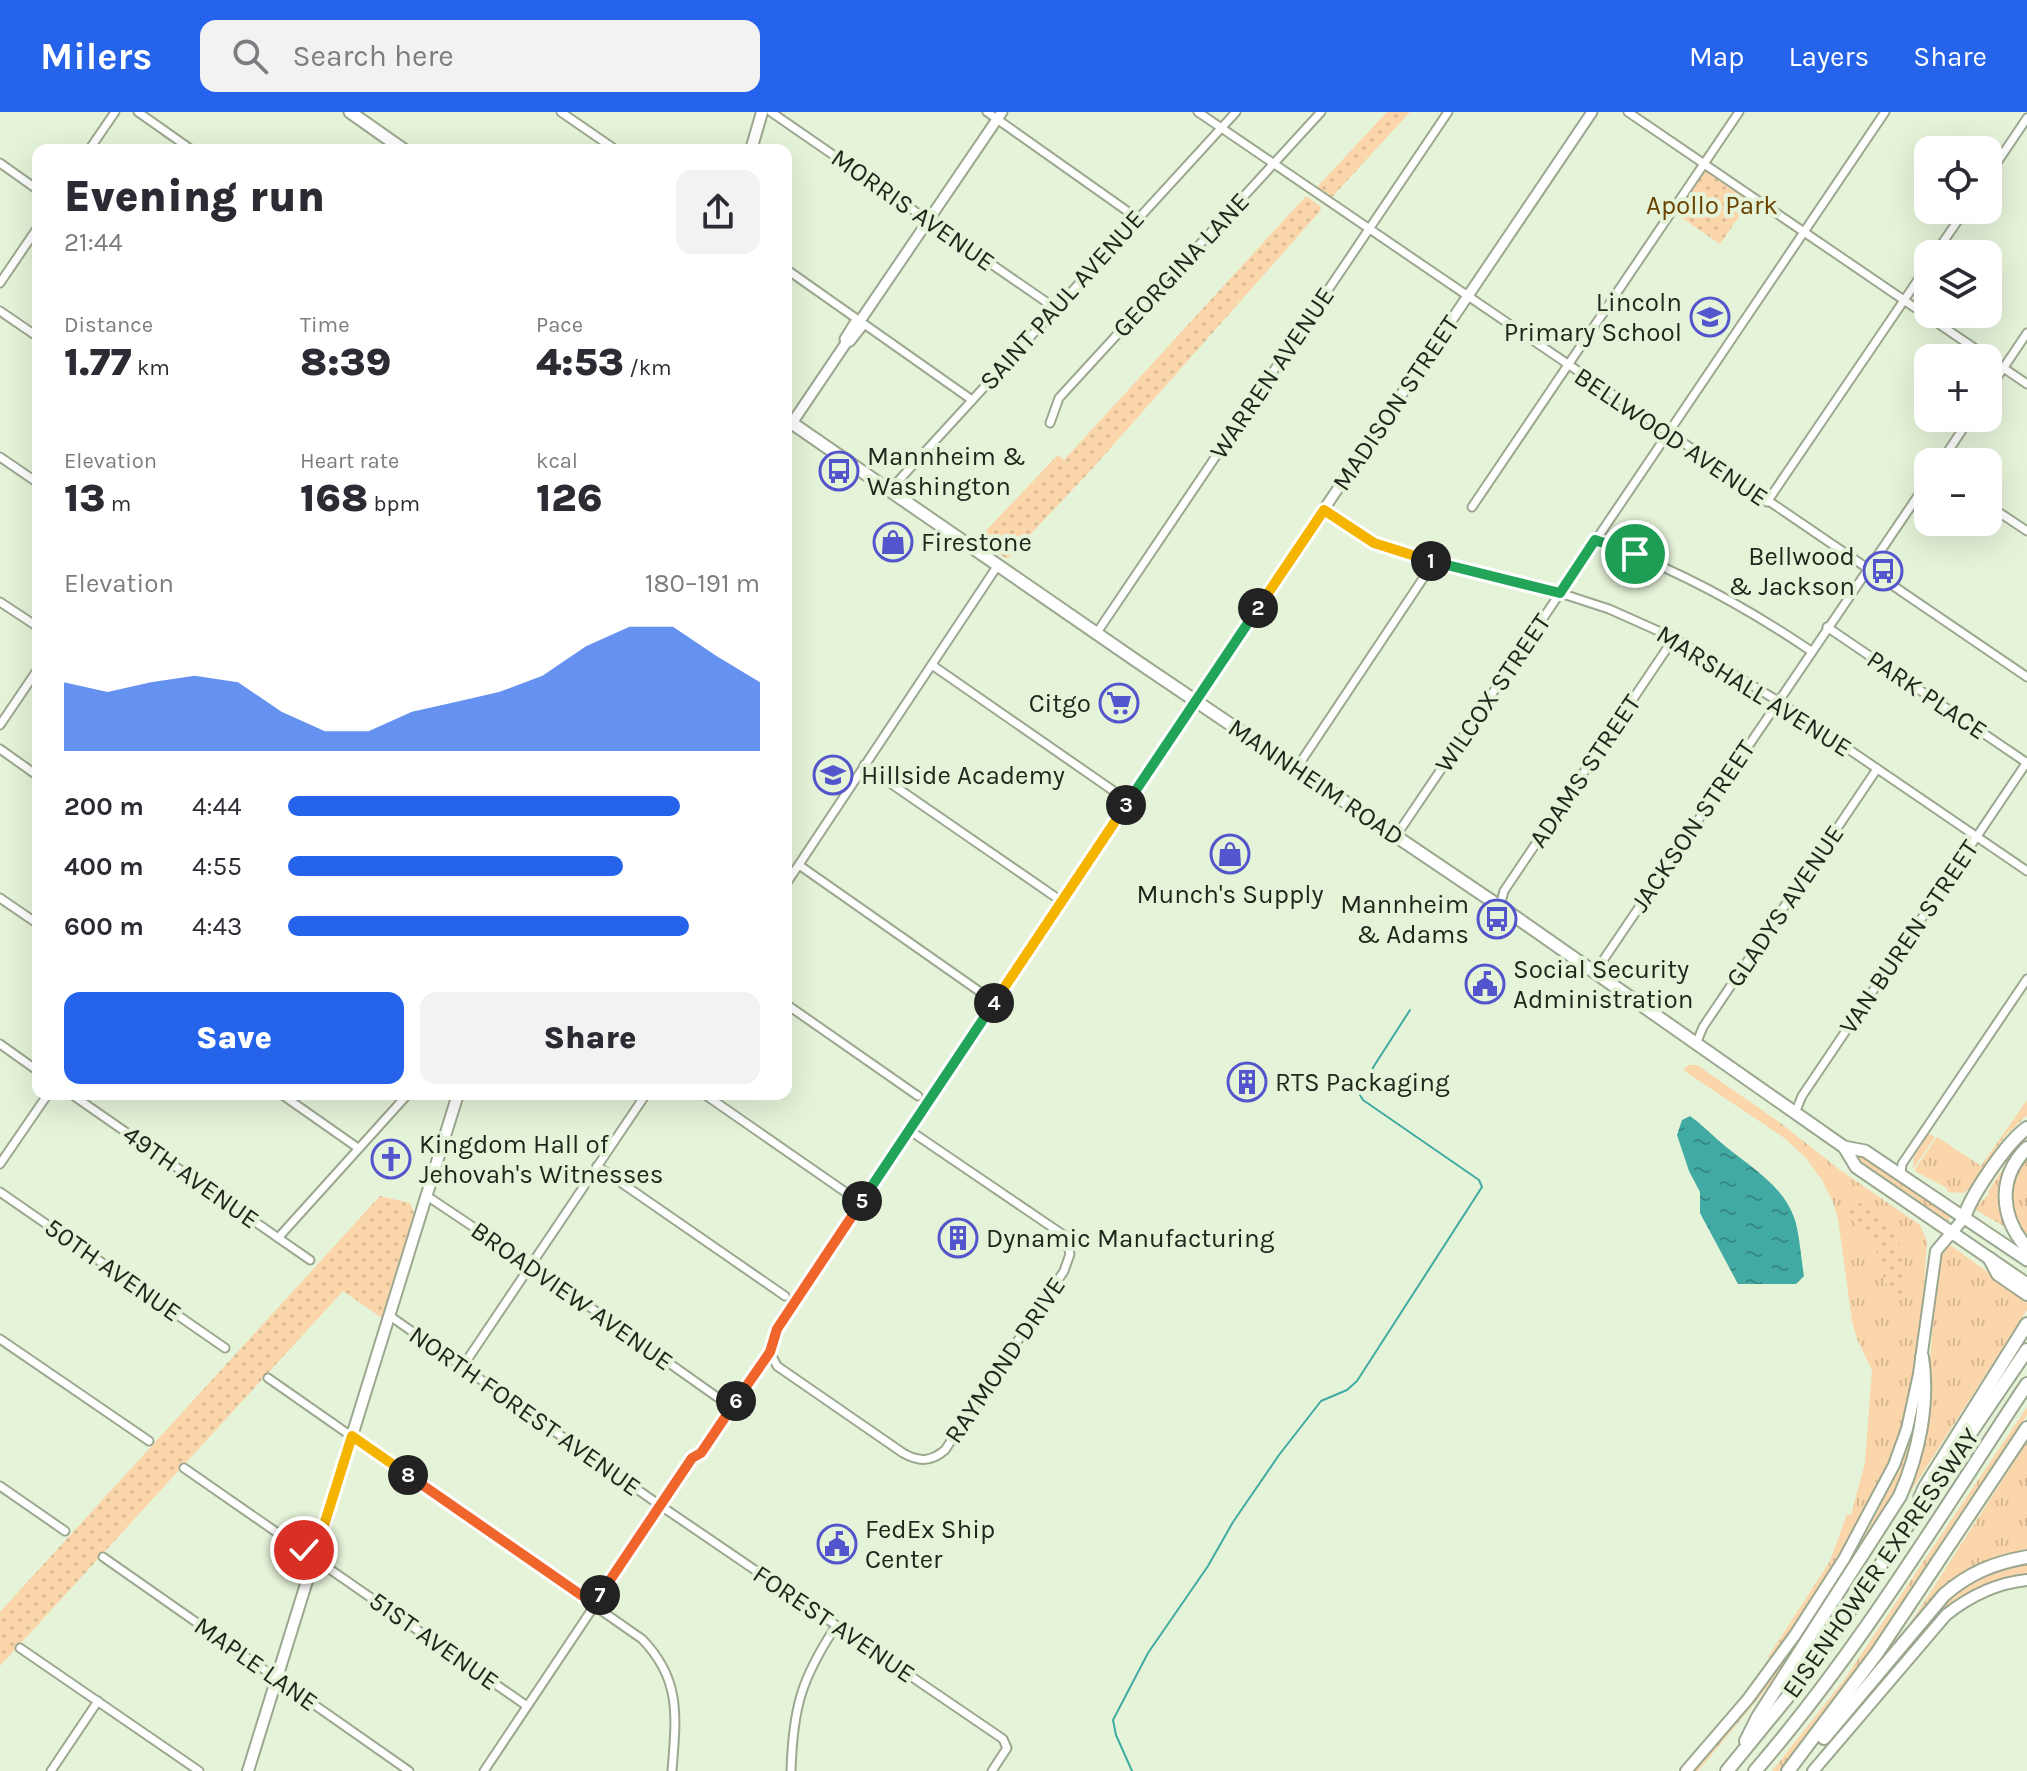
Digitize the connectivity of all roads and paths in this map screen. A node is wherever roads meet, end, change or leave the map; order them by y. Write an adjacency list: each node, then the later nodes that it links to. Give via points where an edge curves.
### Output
1 (115, 112): 19 (street)
2 (138, 112): 20 (street)
3 (350, 112): 21 (main road)
4 (561, 112): 22 (street)
5 (762, 112): 23 (main road)
6 (771, 112): 30 (street, MORRIS AVENUE)
7 (987, 112): 16 (street)
8 (1198, 112): 18 (street, BELLWOOD AVENUE)
9 (1236, 112): 18 (street, SAINT PAUL AVENUE)
10 (1321, 112): 26 (street, GEORGINA LANE)
11 (1448, 112): 31 (street, WARREN AVENUE)
12 (1592, 112): 37 (street, MADISON STREET)
13 (1628, 112): 27 (street)
14 (1739, 112): 27 (street)
15 (1885, 112): 32 (street, WILCOX STREET)
16 (1000, 116): 29 (street); 30 (street)
17 (2027, 118): 24 (street)
18 (1221, 128): 26 (street, BELLWOOD AVENUE); 29 (street, SAINT PAUL AVENUE)
19 (93, 144)
20 (183, 144)
21 (387, 144)
22 (607, 144)
23 (753, 144)
24 (2002, 155)
25 (0, 163): 28 (street)
26 (1274, 164): 31 (street, BELLWOOD AVENUE); 50 (street, GEORGINA LANE, via 1059,398)
27 (1704, 164): 32 (street); 44 (street)
28 (32, 186)
29 (1137, 218): 39 (street, SAINT PAUL AVENUE)
30 (928, 221): 39 (street, MORRIS AVENUE); 41 (street)
31 (1369, 230): 37 (street, BELLWOOD AVENUE); 70 (street, WARREN AVENUE)
32 (1803, 231): 38 (street); 52 (street, WILCOX STREET)
33 (32, 236): 35 (street)
34 (792, 273): 41 (street)
35 (0, 283)
36 (1914, 285): 38 (street)
37 (1467, 297): 44 (street, BELLWOOD AVENUE); 59 (street, MADISON STREET)
38 (1904, 300): 45 (street); 57 (street)
39 (1055, 308): 48 (street, SAINT PAUL AVENUE)
40 (0, 311): 42 (street)
41 (860, 321): 48 (street); 49 (street, via 861,327)
42 (32, 333)
43 (2027, 333): 45 (street)
44 (1567, 365): 52 (street, BELLWOOD AVENUE); 58 (street)
45 (2004, 368): 46 (street); 47 (street)
46 (2002, 371)
47 (2027, 384)
48 (972, 400): 55 (street, SAINT PAUL AVENUE)
49 (792, 418)
50 (1050, 423)
51 (792, 427): 55 (main road, MANNHEIM ROAD)
52 (1668, 434): 57 (street, BELLWOOD AVENUE); 62 (street, WILCOX STREET)
53 (0, 457): 54 (street)
54 (32, 479)
55 (890, 490): 64 (main road, MANNHEIM ROAD)
56 (1914, 501): 65 (street, JACKSON STREET)
57 (1767, 502): 65 (street, BELLWOOD AVENUE)
58 (1472, 507)
59 (1324, 510): 63 (street, MARSHALL AVENUE, via 1374,543); 76 (street, MADISON STREET)
60 (2002, 514): 61 (street)
61 (2027, 531)
62 (1595, 540): 66 (street, WILCOX STREET); 72 (street, via 1712,589)
63 (1434, 562): 66 (street, MARSHALL AVENUE); 82 (street)
64 (998, 565): 70 (main road, MANNHEIM ROAD); 73 (street)
65 (1867, 570): 69 (street, JACKSON STREET); 74 (street, BELLWOOD AVENUE)
66 (1560, 593): 71 (street, MARSHALL AVENUE); 86 (street, WILCOX STREET)
67 (0, 602): 68 (street)
68 (32, 623)
69 (1827, 627): 72 (street, JACKSON STREET); 80 (street, PARK PLACE)
70 (1096, 634): 76 (main road, MANNHEIM ROAD)
71 (1674, 638): 77 (street, MARSHALL AVENUE); 93 (street, ADAMS STREET, via 1504,891)
72 (1811, 651): 77 (street, JACKSON STREET)
73 (932, 665): 81 (street); 85 (street)
74 (2027, 677)
75 (32, 678): 78 (street)
76 (1195, 701): 82 (main road, MANNHEIM ROAD); 112 (street, MADISON STREET)
77 (1778, 701): 83 (street, MARSHALL AVENUE); 95 (street, JACKSON STREET)
78 (0, 725)
79 (0, 749): 84 (street)
80 (2027, 763): 87 (street, VAN BUREN STREET)
81 (864, 765): 88 (street); 91 (street)
82 (1296, 769): 86 (main road, MANNHEIM ROAD)
83 (1877, 769): 87 (street, MARSHALL AVENUE); 100 (street, GLADYS AVENUE, via 1703,1027)
84 (32, 772)
85 (1118, 794)
86 (1396, 836): 93 (main road, MANNHEIM ROAD)
87 (1977, 837): 89 (street, MARSHALL AVENUE); 110 (street, VAN BUREN STREET)
88 (799, 865): 90 (street); 97 (street)
89 (2027, 871)
90 (792, 875)
91 (1054, 896)
92 (0, 898): 94 (street)
93 (1500, 906): 95 (main road, MANNHEIM ROAD)
94 (32, 920)
95 (1598, 975): 100 (main road, MANNHEIM ROAD)
96 (2027, 979): 118 (street, via 1902,1164)
97 (986, 996)
98 (792, 1008): 102 (street)
99 (0, 1044): 101 (street)
100 (1696, 1045): 110 (main road, MANNHEIM ROAD)
101 (32, 1067)
102 (918, 1096)
103 (44, 1100): 116 (street)
104 (80, 1100): 124 (street, 49TH AVENUE)
105 (290, 1100): 114 (street)
106 (402, 1100): 114 (street)
107 (456, 1100): 120 (main road)
108 (642, 1100): 117 (street)
109 (713, 1100): 121 (street)
110 (1795, 1113): 113 (main road, MANNHEIM ROAD)
111 (2027, 1128): 122 (highway, via 2009,1144)
112 (909, 1130): 138 (street, MADISON STREET, via 777,1329); 138 (street, RAYMOND DRIVE, via 1065,1236 1070,1248 1064,1271 945,1450 925,1461 903,1453 777,1366)
113 (1844, 1147): 118 (main road, MANNHEIM ROAD, via 1865,1151); 123 (main road, MANNHEIM ROAD, via 1856,1167)
114 (358, 1148): 124 (street)
115 (2027, 1148): 125 (highway, via 2014,1164 2004,1195 2005,1210)
116 (0, 1164)
117 (597, 1166): 129 (street); 132 (street)
118 (1901, 1174): 122 (main road, MANNHEIM ROAD)
119 (0, 1192): 136 (street, 50TH AVENUE)
120 (427, 1196): 129 (street, BROADVIEW AVENUE); 133 (main road)
121 (851, 1196)
122 (1964, 1218): 123 (main road); 128 (main road, MANNHEIM ROAD)
123 (1953, 1233): 126 (main road, MANNHEIM ROAD); 139 (main road, via 1936,1251)
124 (278, 1238): 127 (street, 49TH AVENUE)
125 (2027, 1248)
126 (1990, 1259): 130 (highway, via 1998,1274)
127 (310, 1260)
128 (2027, 1260)
129 (530, 1265): 140 (street); 143 (street, BROADVIEW AVENUE)
130 (2020, 1283): 131 (highway)
131 (2027, 1294)
132 (785, 1296)
133 (390, 1316): 140 (street, NORTH FOREST AVENUE); 145 (main road)
134 (2027, 1324): 150 (highway, via 1925,1487)
135 (0, 1339): 146 (street)
136 (225, 1348)
137 (2027, 1350): 150 (highway, EISENHOWER EXPRESSWAY)
138 (770, 1352): 149 (street, MADISON STREET)
139 (1922, 1357): 163 (highway, via 1920,1432 1900,1496 1758,1717); 172 (main road, via 1894,1465 1844,1559 1771,1669)
140 (463, 1366): 149 (street, NORTH FOREST AVENUE)
141 (268, 1378): 145 (street)
142 (2027, 1384): 174 (highway, EISENHOWER EXPRESSWAY, via 1845,1657)
143 (717, 1397)
144 (2027, 1428): 162 (highway)
145 (352, 1436): 153 (main road); 156 (street)
146 (149, 1441)
147 (184, 1468): 153 (street, 51ST AVENUE)
148 (0, 1486): 151 (street)
149 (661, 1506): 156 (street, MADISON STREET); 157 (street, FOREST AVENUE)
150 (1913, 1517): 163 (highway, EISENHOWER EXPRESSWAY, via 1807,1673)
151 (65, 1531)
152 (103, 1557): 159 (street, MAPLE LANE)
153 (314, 1557): 159 (main road); 161 (street, 51ST AVENUE)
154 (2027, 1557): 162 (highway, via 1988,1566 1958,1582 1823,1739)
155 (2027, 1580): 176 (main road, via 1990,1588 1946,1615)
156 (594, 1604): 161 (street, MADISON STREET); 169 (street, via 642,1639 661,1661 675,1704)
157 (836, 1626): 170 (street, via 812,1664 798,1701); 171 (street, FOREST AVENUE, via 1003,1739 1005,1751)
158 (20, 1648): 160 (street)
159 (277, 1678): 166 (main road); 167 (street, MAPLE LANE)
160 (98, 1701): 164 (street); 165 (street)
161 (527, 1706): 168 (street, MADISON STREET)
162 (1800, 1758): 175 (highway)
163 (1737, 1760): 173 (highway, EISENHOWER EXPRESSWAY)
164 (51, 1771)
165 (199, 1771)
166 (248, 1771)
167 (409, 1771)
168 (484, 1771)
169 (672, 1771)
170 (791, 1771)
171 (992, 1771)
172 (1686, 1771)
173 (1727, 1771)
174 (1755, 1771)
175 (1788, 1771)
176 (1813, 1771)

